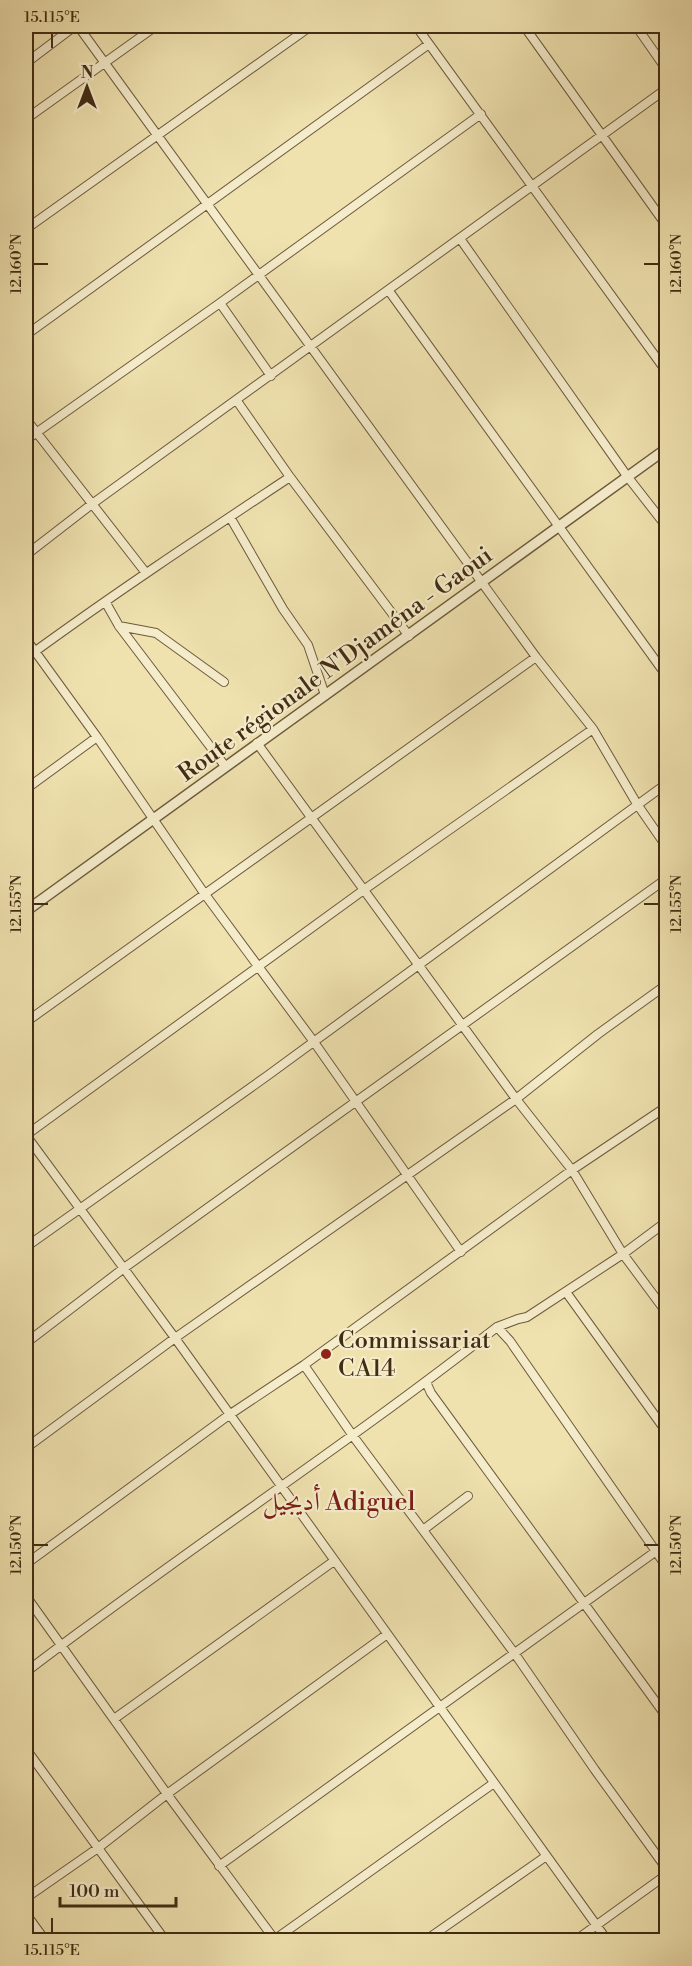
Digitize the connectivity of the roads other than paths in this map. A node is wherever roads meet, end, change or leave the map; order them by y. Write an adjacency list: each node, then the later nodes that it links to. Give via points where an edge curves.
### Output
1 (77, 26): 8 (street); 9 (street)
2 (156, 26): 9 (street)
3 (311, 26): 14 (street)
4 (416, 26): 7 (street)
5 (524, 26): 15 (street)
6 (636, 26): 10 (street)
7 (429, 44): 12 (street); 17 (street)
8 (26, 63)
9 (104, 63): 13 (street); 14 (street)
10 (666, 69)
11 (666, 89): 15 (street)
12 (481, 114): 16 (street); 21 (street)
13 (26, 119)
14 (157, 135): 17 (street); 19 (street)
15 (602, 136): 16 (street); 18 (street)
16 (534, 187): 20 (street); 26 (street)
17 (208, 204): 21 (street); 24 (street)
18 (666, 225)
19 (26, 229)
20 (461, 240): 22 (street); 33 (street)
21 (259, 275): 23 (street); 25 (street)
22 (389, 291): 25 (street); 38 (street)
23 (220, 303): 27 (street); 30 (street)
24 (26, 335)
25 (311, 348): 27 (street); 41 (street)
26 (666, 371)
27 (271, 376): 28 (street)
28 (237, 401): 34 (street); 35 (street)
29 (26, 419): 30 (street)
30 (35, 432): 31 (street); 35 (street)
31 (26, 440)
32 (666, 448): 33 (street, Route régionale N'Djaména - Gaoui)
33 (627, 476): 37 (street); 38 (street, Route régionale N'Djaména - Gaoui)
34 (290, 477): 36 (street); 44 (street)
35 (92, 504): 39 (street); 40 (street)
36 (230, 517): 40 (street); 51 (street, via 308,645)
37 (666, 525)
38 (559, 526): 41 (street, Route régionale N'Djaména - Gaoui); 49 (street)
39 (26, 555)
40 (146, 573): 42 (street)
41 (482, 582): 44 (street, Route régionale N'Djaména - Gaoui); 47 (street)
42 (106, 603): 43 (street); 46 (street)
43 (119, 626): 50 (street, via 156,633); 55 (street)
44 (409, 636): 51 (street, Route régionale N'Djaména - Gaoui)
45 (26, 639): 46 (street)
46 (35, 651): 48 (street); 53 (street)
47 (536, 657): 52 (street); 59 (street)
48 (26, 658)
49 (666, 675)
50 (224, 682)
51 (325, 695): 54 (street, Route régionale N'Djaména - Gaoui)
52 (593, 729): 58 (street); 63 (street)
53 (97, 737): 57 (street); 60 (street)
54 (257, 742): 55 (street, Route régionale N'Djaména - Gaoui); 59 (street)
55 (225, 766): 60 (street, Route régionale N'Djaména - Gaoui)
56 (666, 784): 58 (street)
57 (26, 789)
58 (637, 804): 61 (street); 66 (street)
59 (310, 817): 63 (street); 64 (street)
60 (154, 818): 64 (street); 65 (street, Route régionale N'Djaména - Gaoui)
61 (666, 846)
62 (666, 879): 70 (street)
63 (365, 889): 66 (street); 67 (street)
64 (204, 893): 67 (street); 69 (street)
65 (26, 911)
66 (419, 966): 70 (street); 71 (street)
67 (258, 967): 71 (street); 75 (street)
68 (666, 985): 72 (street)
69 (26, 1022)
70 (463, 1024): 72 (street); 73 (street)
71 (314, 1042): 73 (street); 78 (street)
72 (516, 1099): 76 (street); 77 (street)
73 (356, 1102): 77 (street); 83 (street)
74 (666, 1107): 76 (street)
75 (27, 1135): 78 (street)
76 (572, 1170): 81 (street); 82 (street)
77 (408, 1174): 81 (street); 87 (street)
78 (80, 1207): 80 (street); 83 (street)
79 (666, 1222): 82 (street)
80 (26, 1247)
81 (461, 1252): 89 (street)
82 (623, 1254): 84 (street); 85 (street)
83 (124, 1268): 87 (street); 88 (street)
84 (566, 1292): 86 (street, via 527,1317); 92 (street)
85 (666, 1312)
86 (497, 1327): 90 (street); 99 (street)
87 (175, 1338): 91 (street); 94 (street)
88 (26, 1343)
89 (304, 1365): 91 (street); 93 (street)
90 (426, 1382): 93 (street); 104 (street)
91 (229, 1415): 95 (street); 101 (street)
92 (666, 1431)
93 (353, 1436): 95 (street); 97 (street)
94 (26, 1448)
95 (281, 1485): 100 (street); 106 (street)
96 (468, 1496): 97 (street)
97 (423, 1530): 107 (street)
98 (666, 1544): 99 (street)
99 (656, 1551): 102 (street); 104 (street)
100 (334, 1561): 105 (street); 111 (street)
101 (26, 1564)
102 (666, 1566)
103 (26, 1596): 106 (street)
104 (584, 1604): 107 (street); 110 (street)
105 (386, 1635): 109 (street); 114 (street)
106 (60, 1645): 108 (street); 111 (street)
107 (515, 1654): 109 (street); 118 (street)
108 (26, 1672)
109 (440, 1707): 113 (street); 117 (street)
110 (666, 1716)
111 (114, 1719): 114 (street)
112 (26, 1749): 115 (street)
113 (494, 1783): 116 (street); 123 (street)
114 (166, 1794): 115 (street); 117 (street)
115 (98, 1848): 120 (street); 125 (street)
116 (545, 1857): 122 (street); 126 (street)
117 (219, 1866): 123 (street)
118 (666, 1868)
119 (666, 1875): 122 (street)
120 (26, 1898)
121 (26, 1914): 124 (street)
122 (596, 1925): 127 (street); 128 (street)
123 (275, 1940)
124 (45, 1941)
125 (165, 1941)
126 (426, 1941)
127 (576, 1941)
128 (607, 1941)

